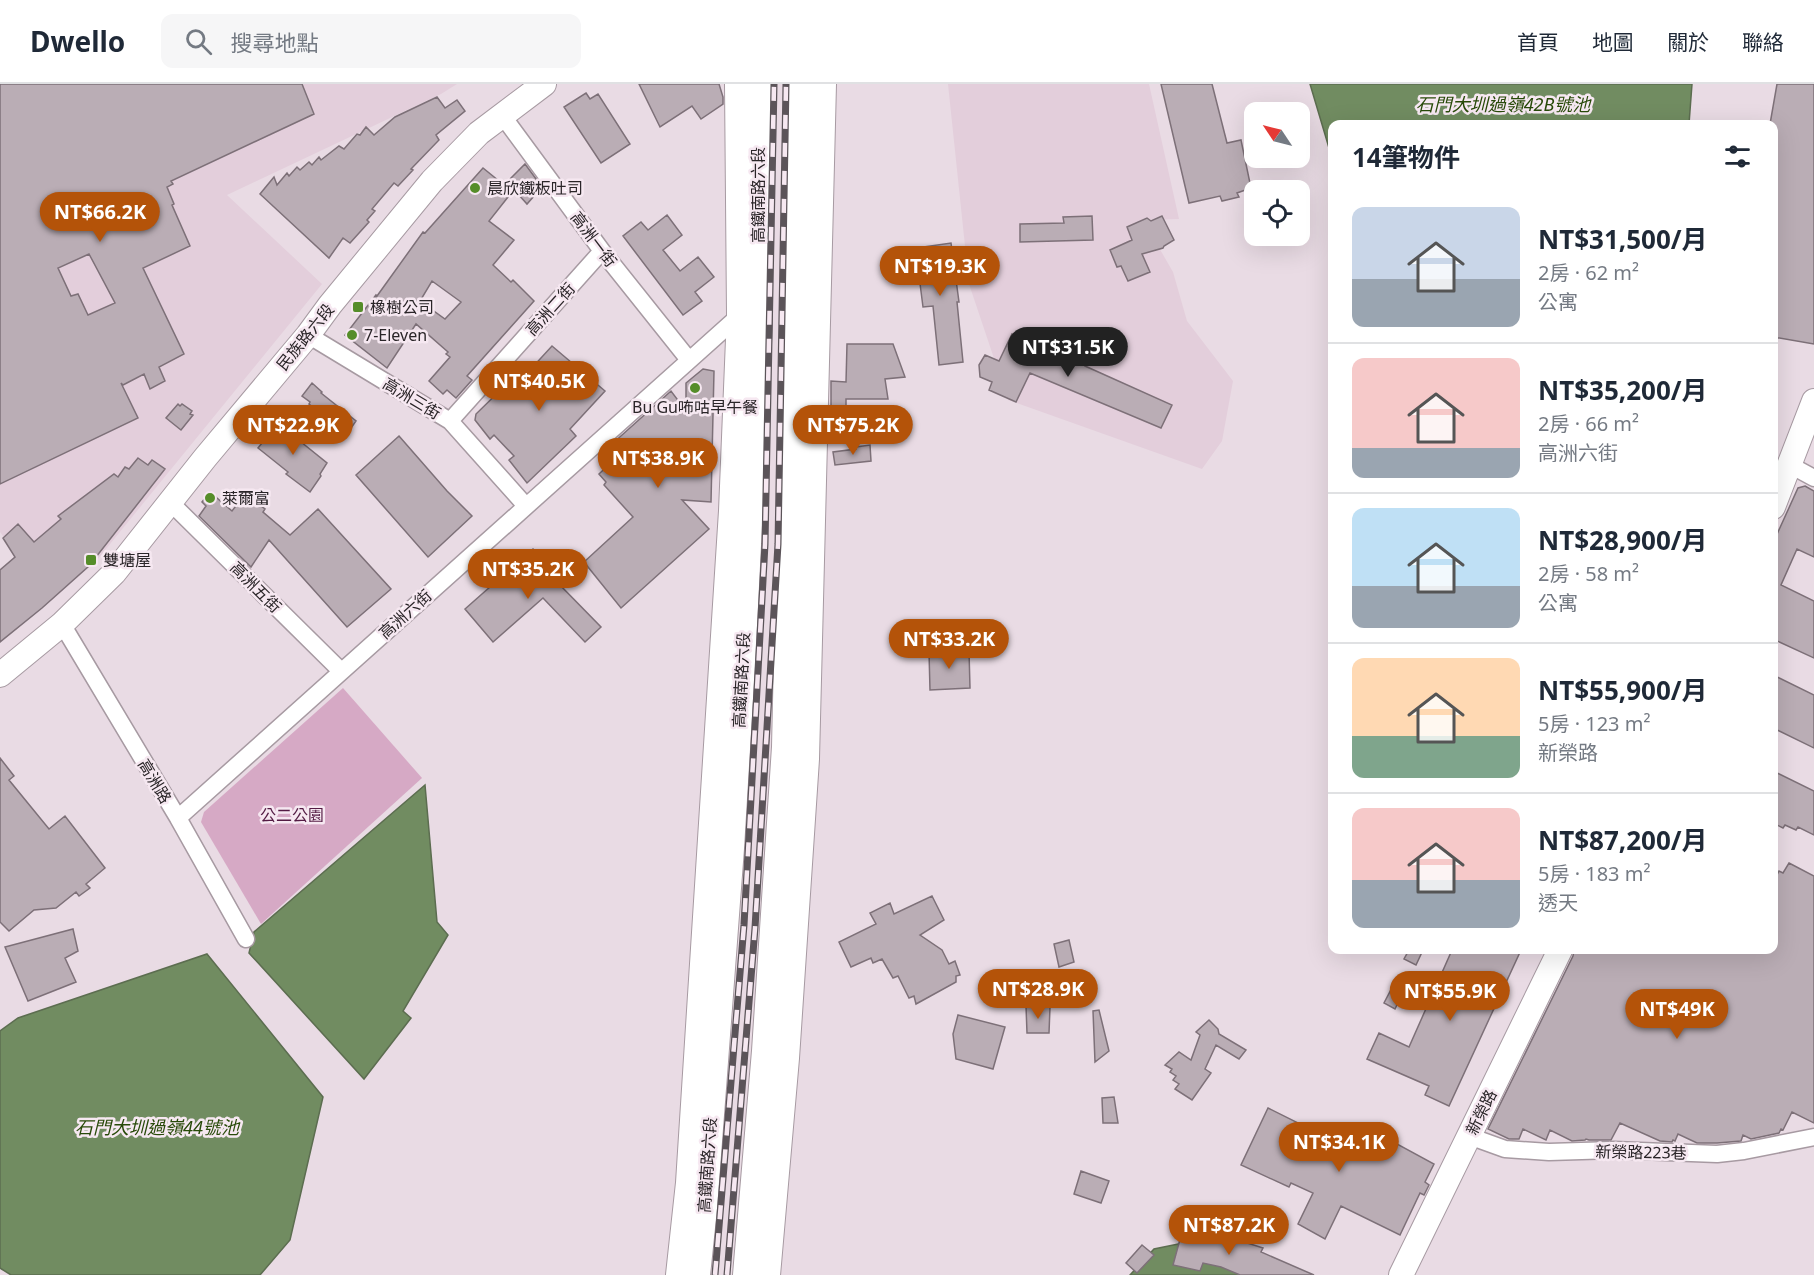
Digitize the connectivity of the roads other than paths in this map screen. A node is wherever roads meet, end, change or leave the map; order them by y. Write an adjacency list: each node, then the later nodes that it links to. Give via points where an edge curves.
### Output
1 (544, 84): 6 (main road, 民族路六段)
2 (738, 84): 8 (main road, 高鐵南路六段)
3 (758, 84): 25 (main road, 高鐵南路六段, via 759,324)
4 (800, 84): 21 (main road)
5 (823, 84): 24 (main road)
6 (502, 115): 7 (street, 高洲一街); 9 (main road, 民族路六段, via 432,181)
7 (602, 251): 10 (street, 高洲一街); 12 (street, 高洲二街)
8 (740, 315): 10 (street, 高洲六街); 22 (main road, 高鐵南路六段)
9 (308, 335): 12 (street, 高洲三街); 16 (main road, 民族路六段)
10 (689, 360): 17 (street, 高洲六街)
11 (1814, 401): 13 (main road)
12 (450, 421): 17 (street, 高洲三街)
13 (1790, 465): 14 (street); 15 (main road)
14 (1814, 478)
15 (1778, 495)
16 (171, 503): 18 (main road, 民族路六段, via 114,573); 19 (street, 高洲五街)
17 (526, 506): 19 (street, 高洲六街)
18 (62, 624): 20 (main road, 民族路六段); 23 (street, 高洲路)
19 (341, 671): 23 (street, 高洲六街)
20 (0, 675)
21 (785, 747): 24 (main road); 32 (main road)
22 (717, 755): 25 (main road); 30 (main road, 高鐵南路六段, via 689,1183)
23 (178, 818): 26 (street, 高洲路)
24 (803, 821): 33 (main road)
25 (731, 848): 31 (main road, 高鐵南路六段)
26 (246, 939)
27 (1558, 954): 28 (main road, 新榮路)
28 (1469, 1136): 29 (street, 新榮路223巷, via 1506,1149 1718,1154); 34 (main road, 新榮路)
29 (1814, 1137)
30 (679, 1275)
31 (698, 1275)
32 (746, 1275)
33 (767, 1275)
34 (1401, 1275)

